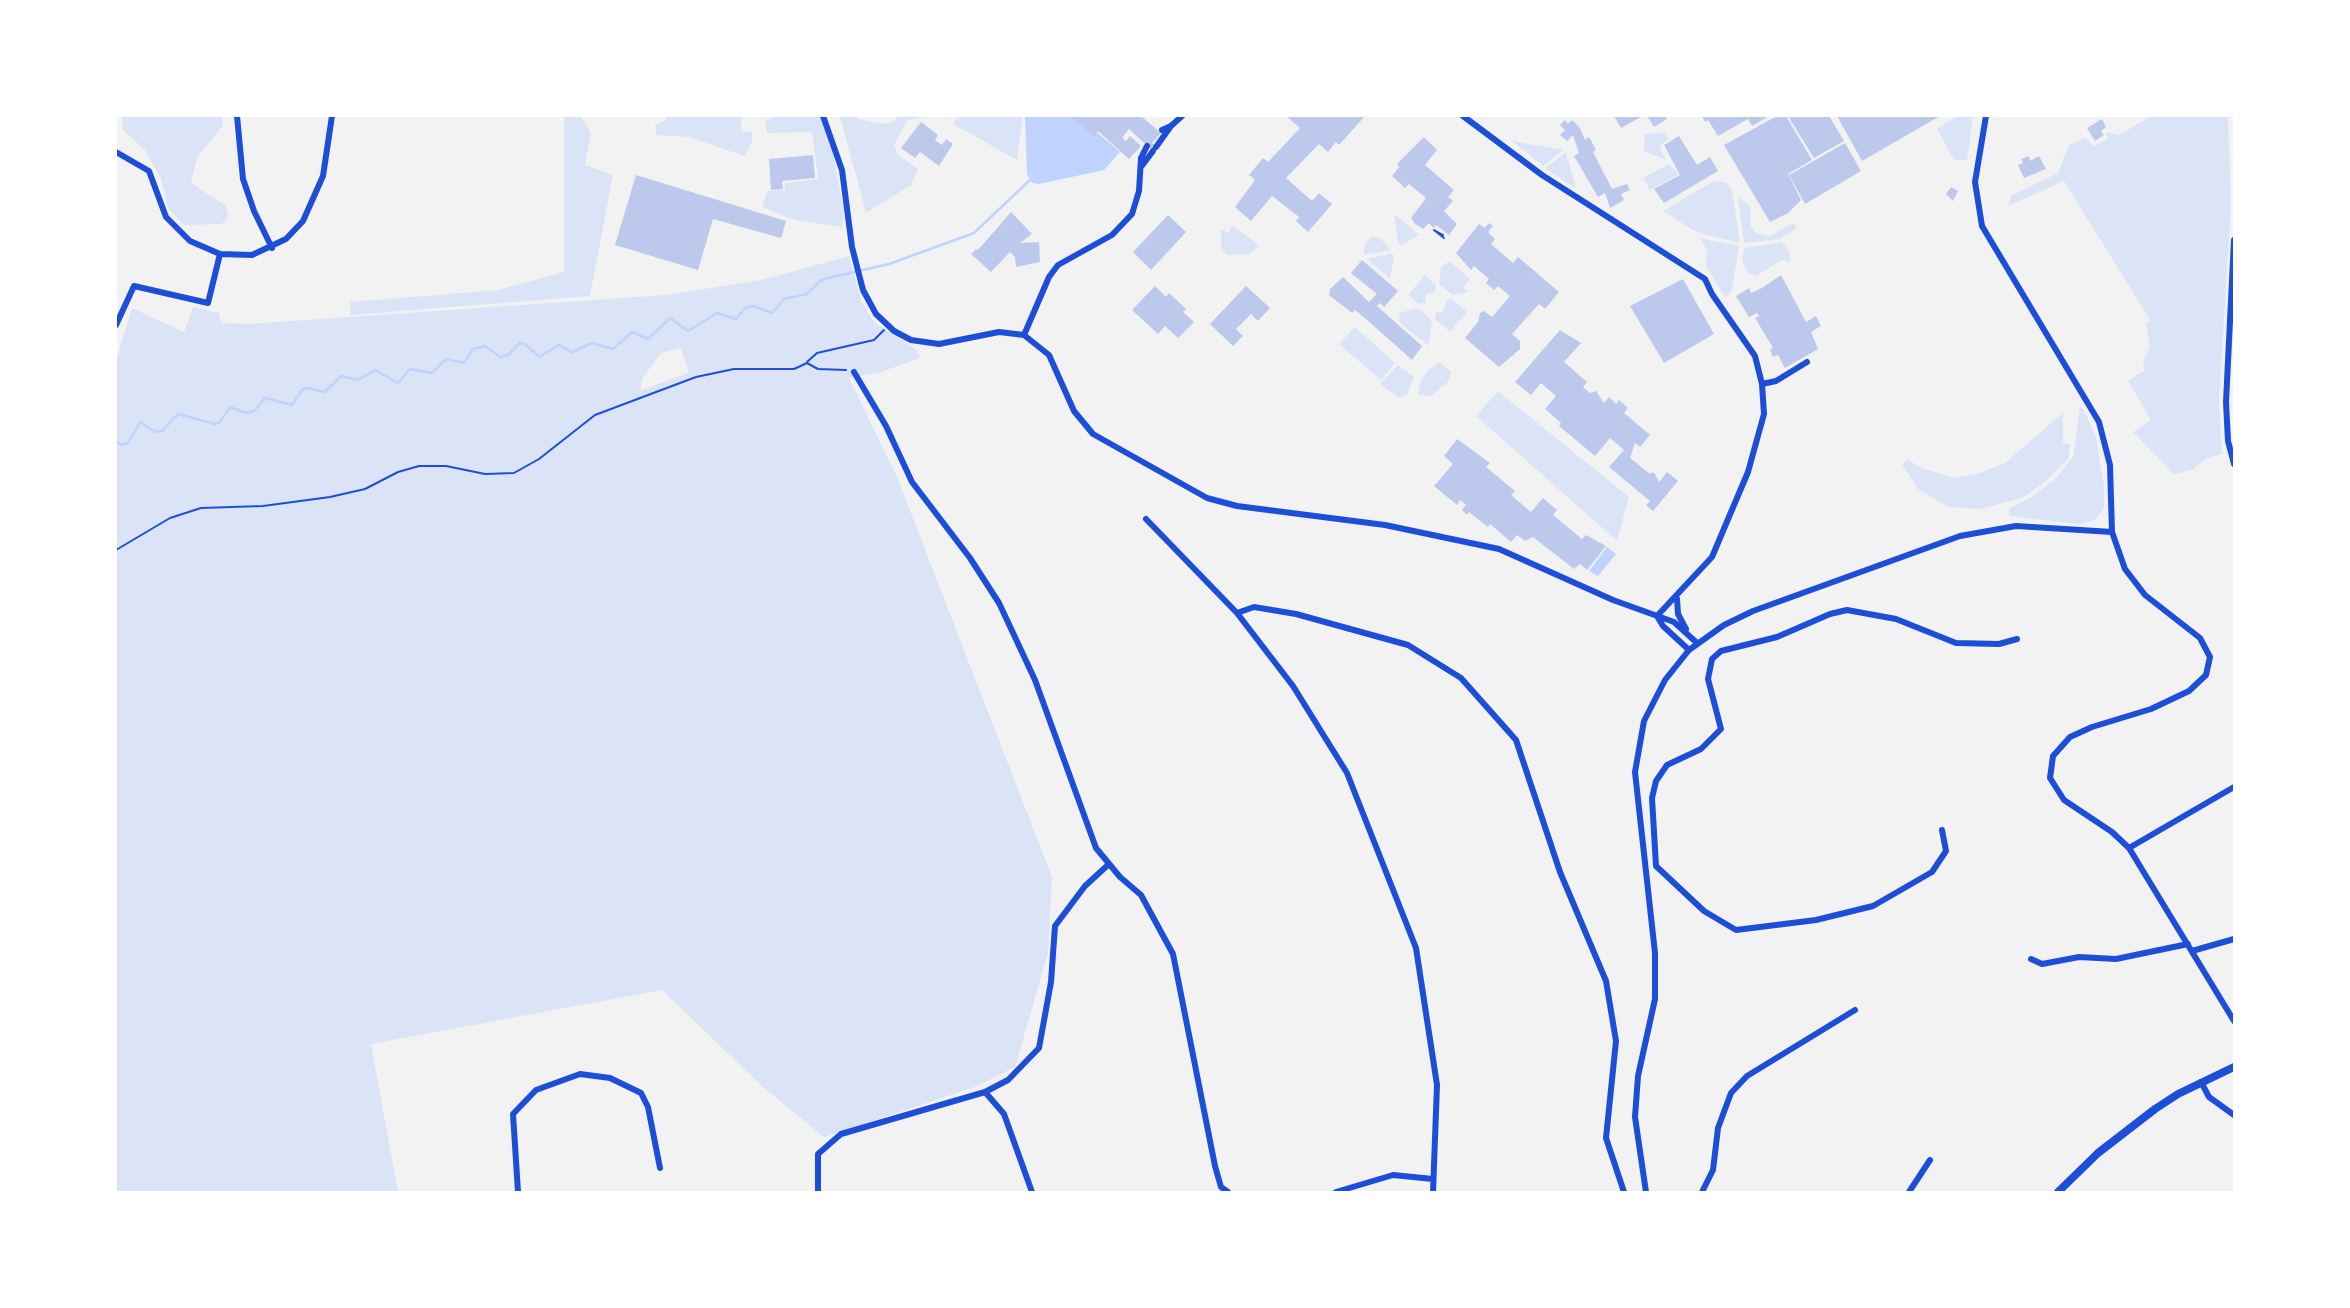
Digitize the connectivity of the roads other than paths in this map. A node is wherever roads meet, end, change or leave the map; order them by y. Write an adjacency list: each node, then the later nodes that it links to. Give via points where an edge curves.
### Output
1 (237, 116): 9 (street, via 243,179)
2 (332, 116): 9 (street, via 326,167 310,210 295,231)
3 (823, 116): 13 (street, via 842,170 854,257 876,314 911,340 939,344 999,332)
4 (1182, 116): 13 (street, via 1139,169 1132,214 1112,235 1058,265)
5 (1462, 116): 16 (street, via 1542,175 1705,279 1752,350)
6 (1986, 116): 19 (street, via 1975,182 1982,226 2099,422 2110,465)
7 (116, 152): 10 (street, via 149,171 166,217 180,234)
8 (2235, 240): 11 (street)
9 (272, 248): 10 (street, via 252,255)
10 (219, 254): 12 (street, via 208,303 134,286)
11 (2232, 314): 17 (street, via 2226,422)
12 (116, 325)
13 (1024, 335): 22 (street, via 1049,355 1074,411 1093,434 1207,498 1385,525 1499,549)
14 (1807, 362): 16 (street)
15 (854, 372): 31 (street, via 912,482 999,603 1035,681 1083,818 1096,848)
16 (1762, 384): 20 (street, via 1764,414 1748,472 1712,557)
17 (2235, 464)
18 (1146, 519): 21 (street)
19 (2112, 532): 25 (street, via 2016,526 1969,534 1753,611); 29 (street, via 2125,569 2138,589 2194,632 2210,657 2206,675 2189,691 2075,734 2053,756 2050,778 2060,796)
20 (1677, 598): 22 (street); 23 (street, via 1678,614)
21 (1237, 613): 44 (street, via 1293,685 1336,751 1416,948 1437,1085); 51 (street, via 1254,607 1296,614 1408,645 1461,678 1516,740 1560,872 1606,981 1616,1041 1606,1138)
22 (1657, 616): 23 (street); 26 (street)
23 (1689, 634): 25 (street)
24 (2017, 639): 32 (street, via 1999,644 1956,643 1896,619 1847,610 1777,637 1721,651 1712,659 1708,679 1721,729 1700,749 1667,765 1653,789)
25 (1697, 643): 26 (street)
26 (1689, 650): 30 (street, via 1658,691 1640,736 1635,772)
27 (2235, 787): 29 (street)
28 (1942, 830): 32 (street, via 1946,851 1932,872 1883,900 1849,913 1759,929 1726,927)
29 (2129, 848): 34 (street)
30 (1643, 857): 32 (street); 52 (street, via 1656,980 1636,1098 1637,1150)
31 (1109, 863): 40 (street, via 1055,926 1039,1048 1008,1080); 48 (street, via 1142,895 1173,954 1215,1166 1221,1187)
32 (1656, 866)
33 (2235, 939): 34 (street)
34 (2190, 947): 35 (street, via 2116,959 2079,957 2042,964); 37 (street)
35 (2031, 959)
36 (1855, 1010): 53 (street, via 1746,1076 1731,1093 1718,1128 1713,1170)
37 (2235, 1021)
38 (2235, 1067): 39 (main road)
39 (2201, 1082): 41 (street, via 2209,1097); 55 (main road, via 2118,1136)
40 (985, 1092): 46 (street, via 841,1134 818,1154); 47 (street, via 1004,1114)
41 (2235, 1115)
42 (1930, 1160): 54 (street)
43 (660, 1168): 45 (street, via 641,1093 626,1083 580,1074 536,1090 513,1114)
44 (1433, 1179): 49 (street, via 1393,1175); 50 (street)
45 (518, 1192)
46 (818, 1192)
47 (1032, 1192)
48 (1228, 1192)
49 (1336, 1192)
50 (1433, 1192)
51 (1624, 1192)
52 (1646, 1192)
53 (1702, 1192)
54 (1909, 1192)
55 (2058, 1192)

